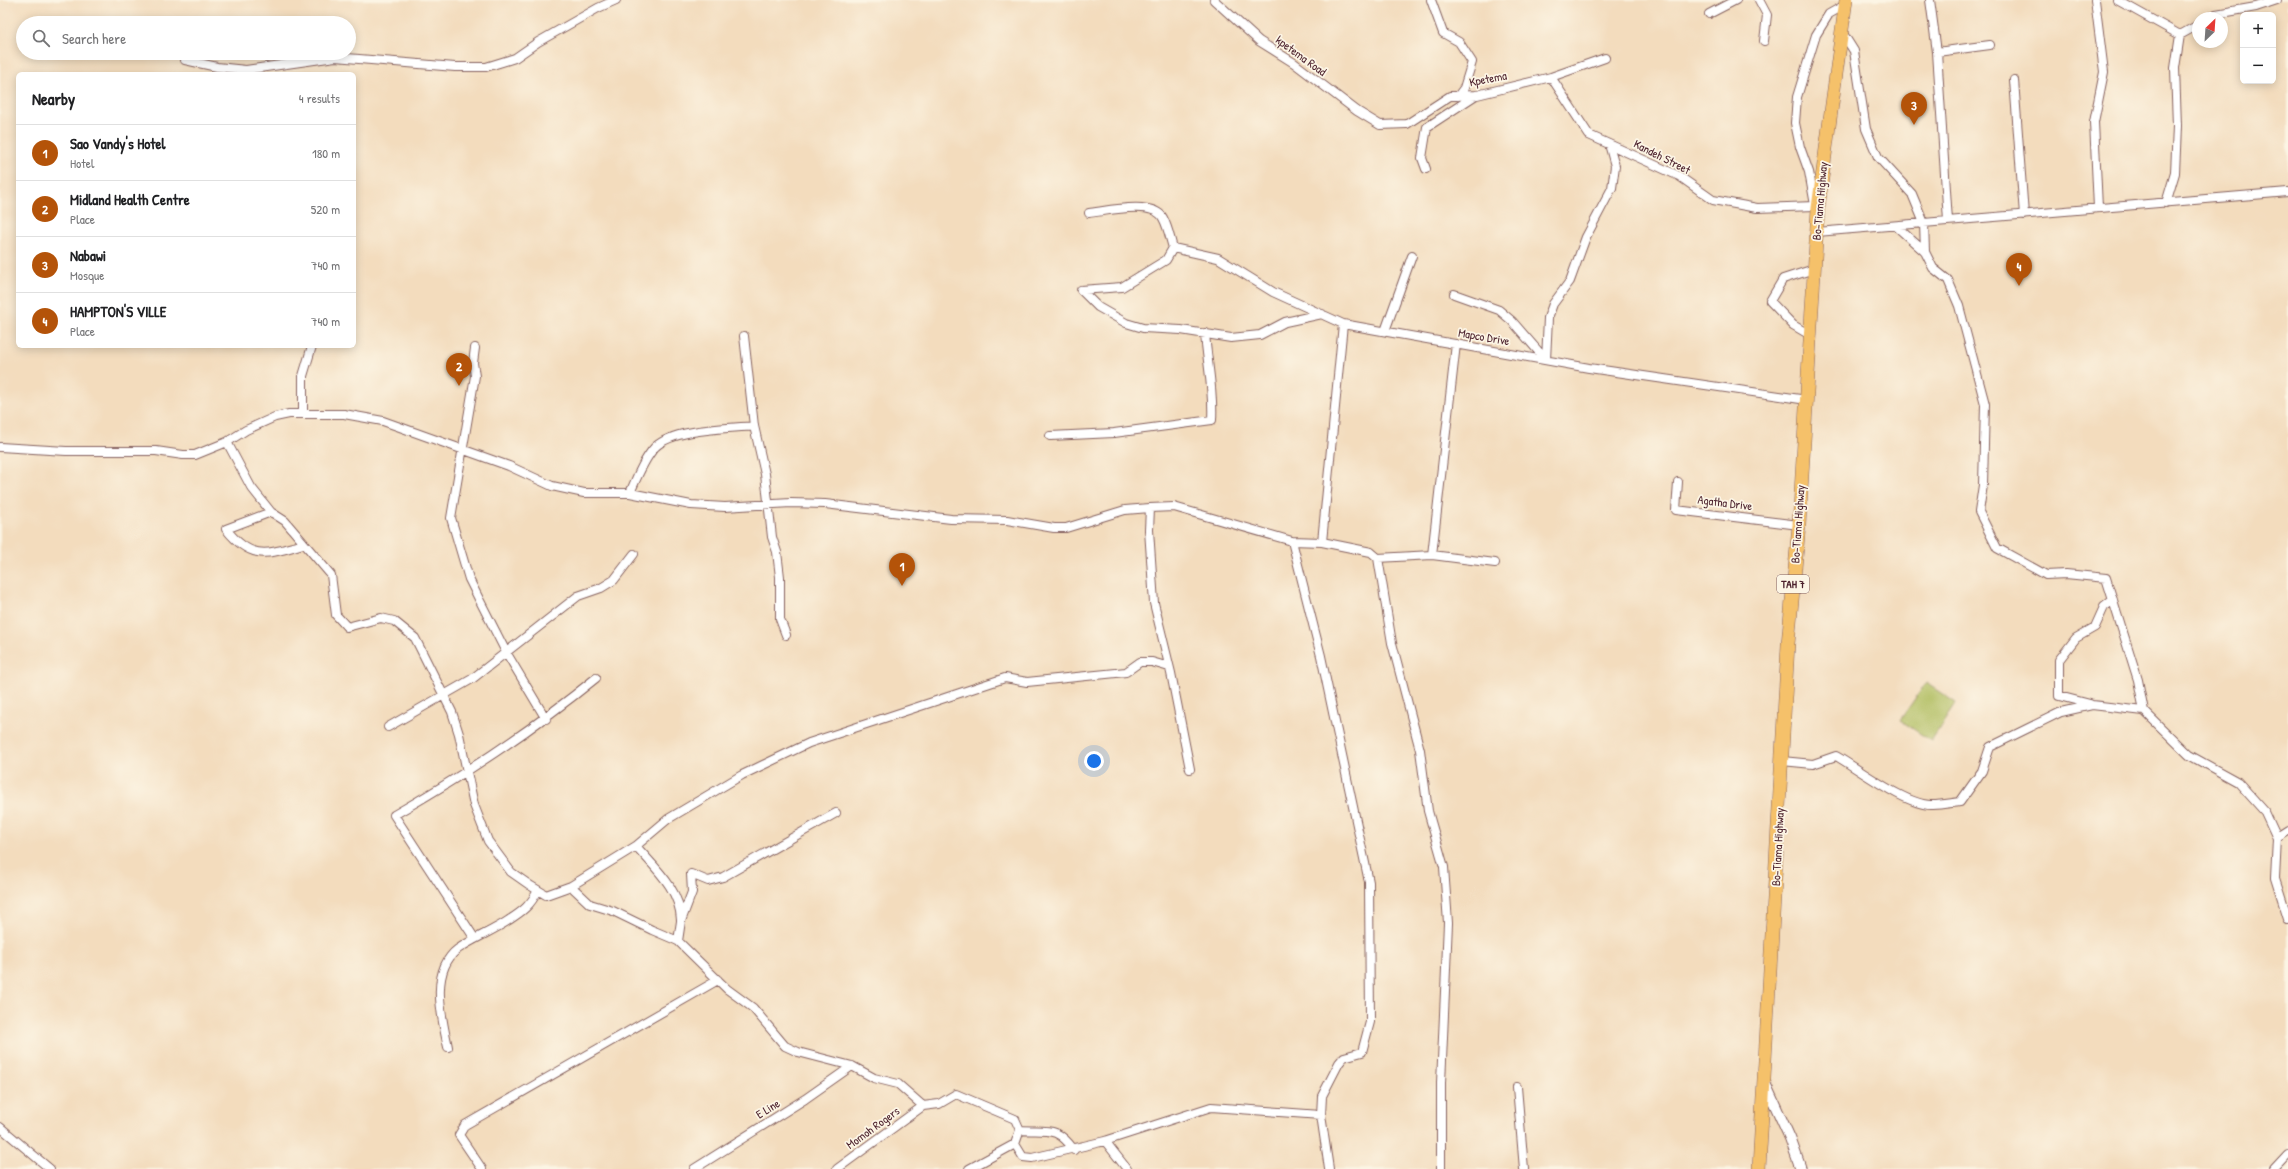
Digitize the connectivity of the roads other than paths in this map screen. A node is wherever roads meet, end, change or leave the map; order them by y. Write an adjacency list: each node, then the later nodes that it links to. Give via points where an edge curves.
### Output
1 (616, 0): 20 (street, via 551,34 515,58 486,67)
2 (1214, 0): 27 (street, kpetema Road, via 1259,41)
3 (1431, 0): 26 (street, via 1443,33 1459,42 1472,62 1464,88)
4 (1736, 0): 12 (street)
5 (1759, 0): 16 (street, via 1767,15)
6 (1930, 0): 18 (street)
7 (2096, 0): 33 (street, via 2104,72 2094,122)
8 (2116, 0): 15 (street)
9 (2277, 0): 11 (street)
10 (1842, 3): 14 (highway, Bo-Tiama Highway / TAH 7); 32 (street, via 1829,14 1816,35 1798,97 1796,123 1800,147)
11 (2227, 12)
12 (1709, 14)
13 (2192, 28): 15 (street)
14 (1841, 32): 32 (highway, Bo-Tiama Highway / TAH 7); 37 (street, via 1854,51 1866,129 1878,157 1912,194)
15 (2180, 35): 31 (street, via 2175,68 2175,173)
16 (1764, 40)
17 (1990, 45): 18 (street)
18 (1937, 52): 36 (street)
19 (1605, 58): 23 (street, Kpetema)
20 (356, 59)
21 (185, 60): 22 (street, via 246,70)
22 (314, 60)
23 (1551, 77): 25 (street, Kpetema); 28 (street, Kandeh Street, via 1589,134)
24 (2014, 80): 35 (street)
25 (1477, 95): 26 (street, Kpetema); 29 (street, via 1427,127 1422,158)
26 (1458, 96): 27 (street, Kpetema, via 1450,96 1408,124)
27 (1380, 125)
28 (1609, 144): 32 (street, Kandeh Street, via 1679,176 1713,200 1757,208); 54 (street, via 1615,166 1612,188 1586,237 1570,281 1553,304 1548,318)
29 (1426, 169)
30 (2288, 192): 31 (street)
31 (2166, 203): 33 (street)
32 (1817, 207): 39 (highway, Bo-Tiama Highway / TAH 7)
33 (2098, 208): 35 (street)
34 (1089, 213): 40 (street, via 1134,208 1152,209 1163,217)
35 (2024, 215): 36 (street)
36 (1948, 221): 37 (street)
37 (1924, 223): 38 (street); 41 (street)
38 (1896, 226): 39 (street); 41 (street)
39 (1817, 232): 43 (highway, Bo-Tiama Highway / TAH 7)
40 (1173, 248): 45 (street, Mapco Drive, via 1218,258 1273,292); 48 (street, via 1166,260 1122,288 1082,290 1098,307 1126,323 1143,328)
41 (1925, 252): 75 (street, via 1933,268 1948,280 1959,306 1985,404 1983,485 1979,512 1997,548 2046,575 2106,578)
42 (1412, 256): 47 (street)
43 (1814, 269): 49 (highway, Bo-Tiama Highway / TAH 7); 49 (street, via 1783,279 1770,300 1793,325)
44 (1454, 294): 54 (street, via 1499,310)
45 (1322, 314): 46 (street, Mapco Drive); 48 (street, via 1285,322 1260,335 1231,338)
46 (1343, 324): 47 (street, Mapco Drive); 69 (street)
47 (1385, 331): 51 (street, Mapco Drive)
48 (1205, 333): 58 (street, via 1213,400 1212,420 1114,433)
49 (1810, 335): 55 (highway, Bo-Tiama Highway / TAH 7)
50 (744, 336): 57 (street)
51 (1456, 344): 54 (street, Mapco Drive); 72 (street)
52 (311, 348): 56 (street, via 303,376)
53 (475, 348): 61 (street, via 475,376)
54 (1546, 360): 55 (street, Mapco Drive)
55 (1807, 400): 67 (highway, Bo-Tiama Highway / TAH 7)
56 (303, 414): 59 (street, via 274,417); 61 (street, via 363,416)
57 (754, 426): 63 (street, via 697,432 668,439 655,447); 64 (street, via 765,474)
58 (1050, 436)
59 (227, 442): 60 (street, via 195,454 183,455 156,451 66,451); 66 (street, via 251,487)
60 (0, 447)
61 (462, 450): 63 (street, via 509,466 552,486 590,493); 77 (street, via 452,518 469,579)
62 (1678, 482): 67 (street, Agatha Drive, via 1676,510)
63 (630, 493): 64 (street, via 691,505)
64 (767, 505): 65 (street, via 825,504 951,519 1007,520 1060,528 1125,510); 76 (street, via 780,577 780,619)
65 (1150, 508): 68 (street, via 1174,507); 78 (street, via 1148,530 1154,603)
66 (271, 512): 70 (street, via 285,521); 70 (street, via 226,529 241,545 265,554)
67 (1798, 525): 85 (highway, Bo-Tiama Highway / TAH 7)
68 (1292, 541): 69 (street); 104 (street, via 1321,656 1369,882 1370,1022 1362,1052 1344,1057 1339,1063 1322,1096)
69 (1322, 542): 73 (street, via 1371,552)
70 (304, 544): 80 (street, via 331,576 336,614 339,619 347,627 381,618 394,621 415,638)
71 (634, 554): 77 (street, via 614,580 601,588 578,596)
72 (1432, 555): 73 (street); 74 (street)
73 (1378, 558): 118 (street, via 1392,643 1420,750 1428,811 1444,867 1448,923 1441,1083)
74 (1495, 563)
75 (2113, 600): 81 (street, via 2104,608 2095,627 2076,638 2059,660 2058,696); 82 (street, via 2138,680)
76 (786, 635)
77 (506, 652): 80 (street, via 472,679); 83 (street)
78 (1170, 667): 86 (street); 91 (street, via 1140,662 1126,672 1027,682 1005,678 989,682 802,747 742,775 668,819)
79 (596, 678): 83 (street)
80 (444, 696): 84 (street); 87 (street, via 459,734)
81 (2092, 705): 82 (street); 85 (street, via 2061,712 1990,747 1982,771 1960,802 1931,806 1895,794 1871,776 1836,756 1813,764)
82 (2144, 711): 90 (street, via 2189,755 2238,782 2265,812)
83 (546, 719): 87 (street)
84 (388, 727)
85 (1782, 761): 101 (highway, Bo-Tiama Highway / TAH 7)
86 (1190, 769)
87 (467, 772): 93 (street, via 479,822 488,841 511,872); 96 (street, via 394,815)
88 (836, 813): 95 (street, via 723,877 708,881 691,874 692,892)
89 (2288, 831): 90 (street)
90 (2277, 838): 94 (street, via 2275,878)
91 (636, 846): 92 (street); 95 (street, via 676,896)
92 (572, 886): 93 (street, via 546,895); 97 (street, via 590,904 613,911)
93 (538, 890): 96 (street, via 528,908)
94 (2288, 919)
95 (681, 922): 97 (street)
96 (475, 939): 99 (street, via 454,953 441,980 441,1003)
97 (678, 941): 98 (street)
98 (718, 980): 100 (street, via 727,990 753,1008 785,1046 798,1052); 111 (street, via 465,1125 459,1135)
99 (448, 1048)
100 (852, 1066): 103 (street, via 874,1078 898,1084); 113 (street, E Line)
101 (1764, 1081): 120 (highway, Bo-Tiama Highway / TAH 7); 121 (street)
102 (1517, 1087): 119 (street)
103 (923, 1106): 106 (street, via 939,1104 956,1094 1015,1119); 114 (street, Momoh Rogers)
104 (1321, 1115): 107 (street, via 1211,1107); 117 (street)
105 (0, 1127): 112 (street)
106 (1020, 1130): 108 (street); 109 (street, via 1055,1132 1065,1138)
107 (1105, 1141): 109 (street); 116 (street)
108 (1015, 1144): 109 (street, via 1023,1157 1032,1158); 115 (street)
109 (1074, 1150)
110 (2288, 1154): 122 (street)
111 (479, 1166)
112 (50, 1169)
113 (694, 1169)
114 (837, 1169)
115 (969, 1169)
116 (1127, 1169)
117 (1329, 1169)
118 (1441, 1169)
119 (1524, 1169)
120 (1759, 1169)
121 (1801, 1169)
122 (2274, 1169)

